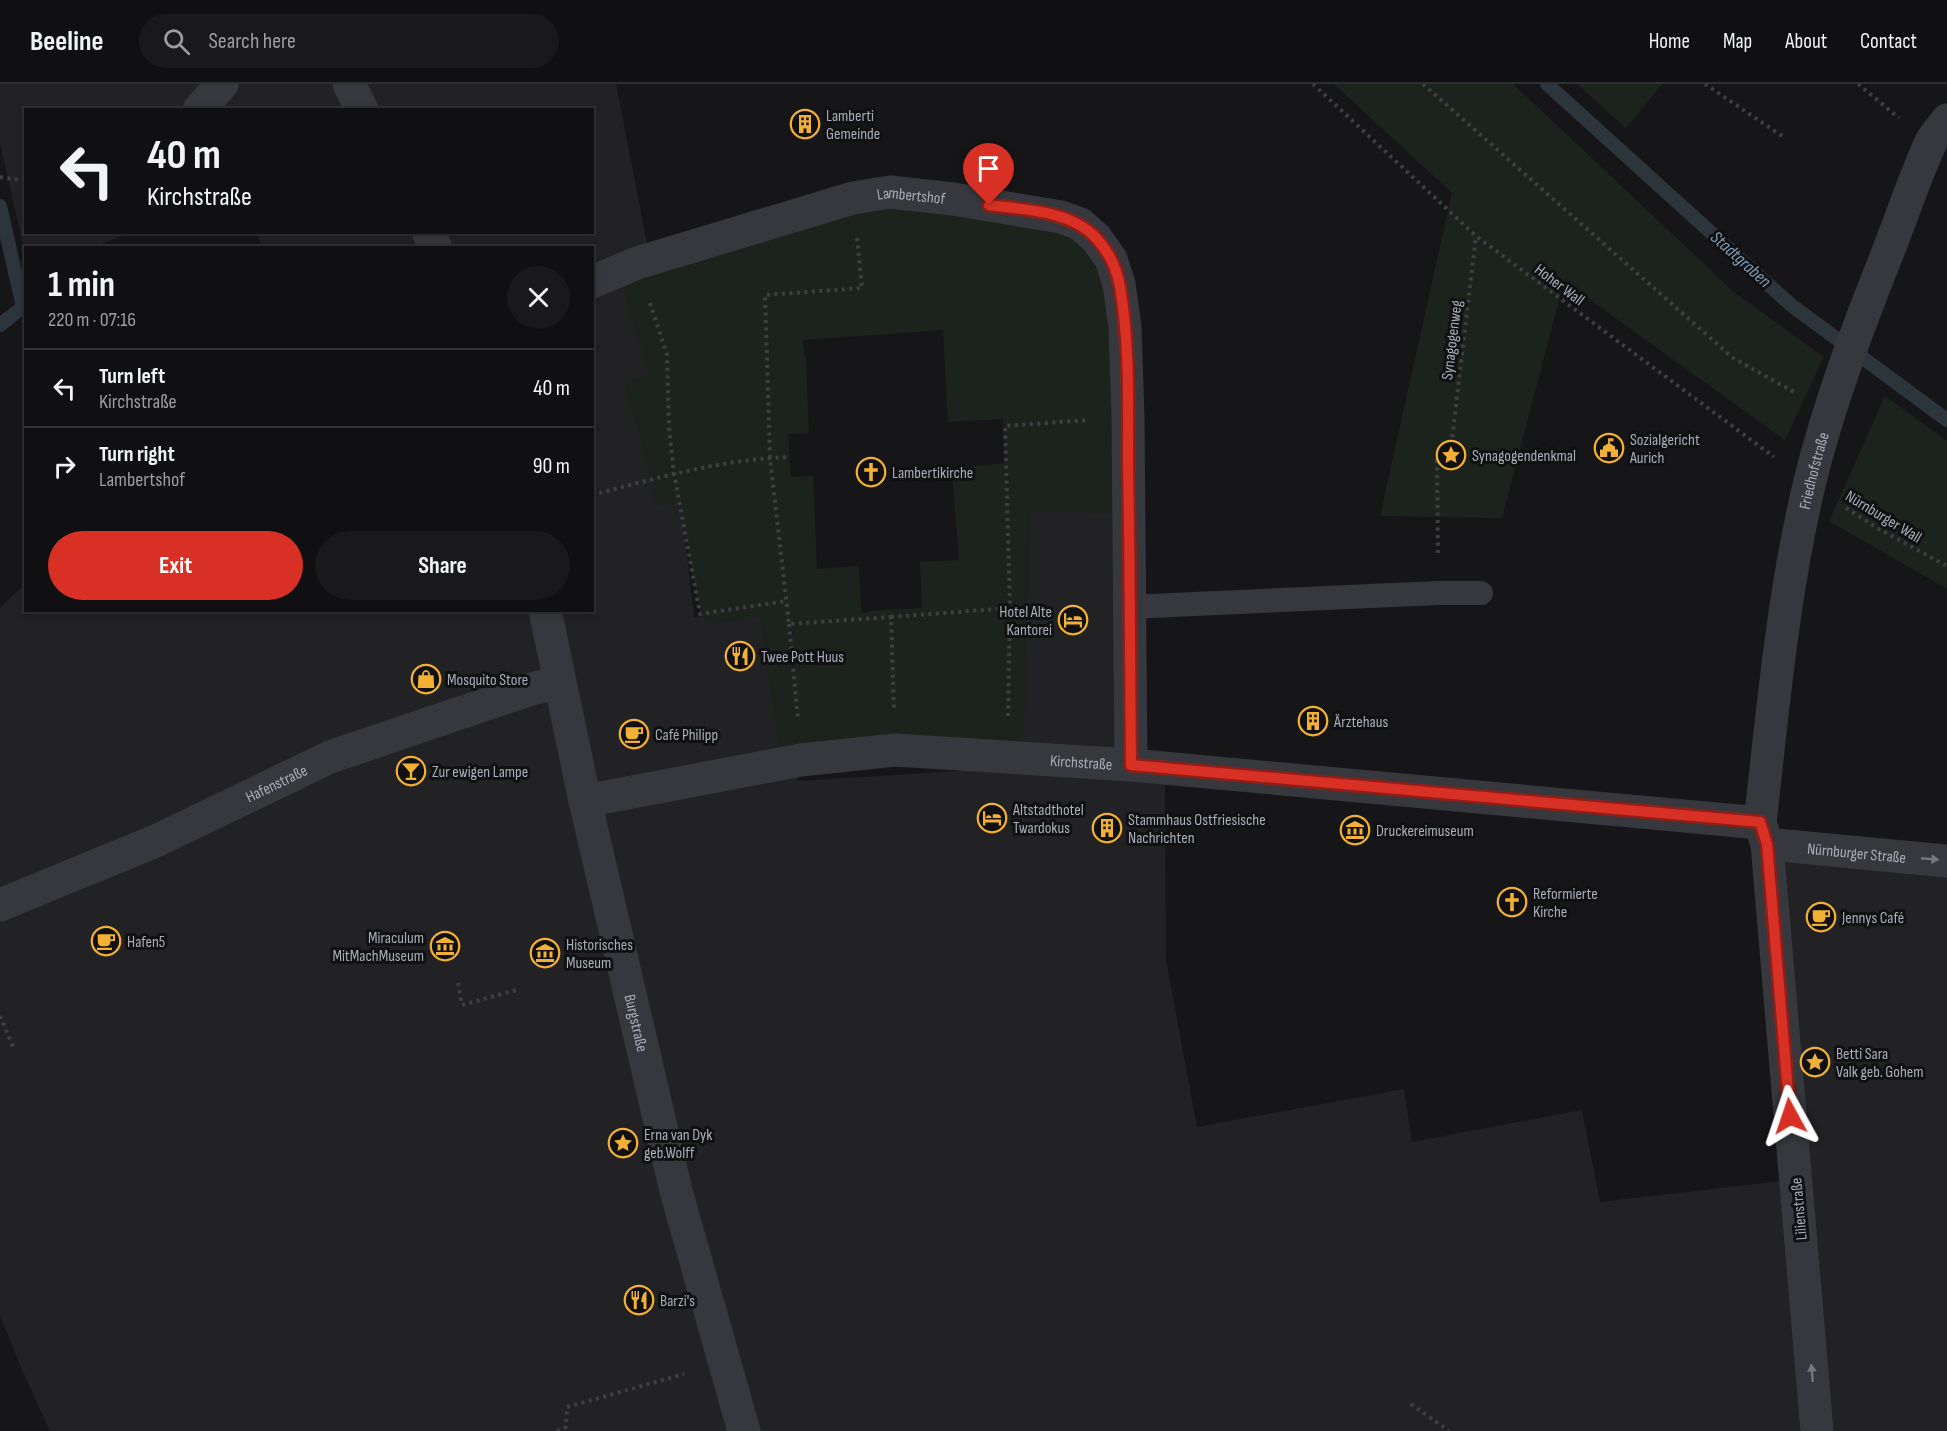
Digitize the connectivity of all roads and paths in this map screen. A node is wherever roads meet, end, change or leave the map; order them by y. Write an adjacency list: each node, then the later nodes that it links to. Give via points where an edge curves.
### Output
1 (222, 84): 6 (street)
2 (349, 84): 7 (street)
3 (1312, 84): 13 (path, Hoher Wall)
4 (1423, 84): 16 (path, via 1733,358)
5 (1704, 84): 9 (path)
6 (201, 108)
7 (361, 108)
8 (1947, 120): 16 (street, Friedhofstraße, via 1931,142)
9 (1785, 138)
10 (0, 177): 11 (path)
11 (24, 178)
12 (853, 198): 14 (street, Lambertshof); 17 (street, Lambertshof, via 891,192 1026,210 1080,224 1111,259 1119,284 1125,327); 20 (path, via 862,288 765,295)
13 (1476, 236): 18 (path, Synagogenweg); 23 (path, Hoher Wall)
14 (637, 263): 15 (street, Lambertshof); 22 (path, via 667,355)
15 (594, 281)
16 (1829, 412): 23 (street, Friedhofstraße)
17 (1128, 417): 29 (path, via 1005,426); 30 (street, Lambertshof)
18 (1451, 448): 21 (path); 21 (path, Synagogenweg, via 1463,463)
19 (789, 457): 20 (path)
20 (770, 458): 22 (path); 28 (path)
21 (1437, 460): 26 (path)
22 (674, 473): 24 (path); 28 (path, via 700,614)
23 (1810, 483): 25 (path, Nürnburger Wall, via 1879,530); 40 (street, Friedhofstraße, via 1779,655)
24 (594, 494)
25 (1947, 566)
26 (1438, 593): 27 (lane); 30 (lane)
27 (1481, 593)
28 (787, 601): 33 (path)
29 (1010, 608): 32 (path); 36 (path)
30 (1129, 608): 38 (street, Lambertshof)
31 (545, 612): 34 (street, Burgstraße)
32 (891, 616): 33 (path); 35 (path)
33 (789, 624): 37 (path)
34 (559, 682): 39 (street, Burgstraße); 42 (street, Hafenstraße, via 330,757 158,840)
35 (896, 750): 36 (street, Kirchstraße); 37 (street, Kirchstraße)
36 (1007, 756): 38 (street, Kirchstraße)
37 (801, 760): 39 (street, Kirchstraße)
38 (1131, 765): 40 (street, Kirchstraße)
39 (585, 801): 47 (street, Burgstraße, via 676,1191)
40 (1764, 833): 41 (street, Nürnburger Straße, one-way to 41); 52 (street, Lilienstraße, one-way to 40)
41 (1947, 861)
42 (0, 905)
43 (458, 983): 44 (path, via 462,1005)
44 (520, 989)
45 (0, 1016): 46 (path)
46 (14, 1049)
47 (725, 1362): 49 (path, via 567,1407 566,1427); 50 (street, Burgstraße)
48 (1411, 1404): 51 (path)
49 (557, 1431)
50 (744, 1431)
51 (1449, 1431)
52 (1817, 1431)

